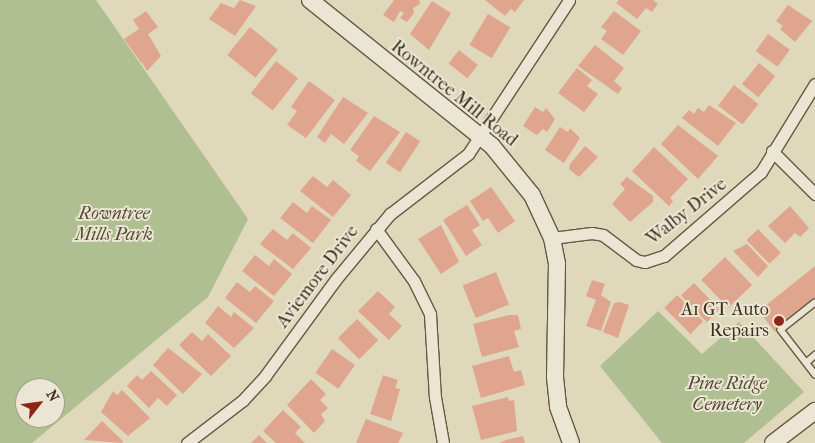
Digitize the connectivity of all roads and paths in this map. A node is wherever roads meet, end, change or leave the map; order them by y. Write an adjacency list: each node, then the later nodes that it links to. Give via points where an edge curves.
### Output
1 (310, 0): 4 (street, Rowntree Mill Road)
2 (569, 0): 4 (street, Aviemore Drive)
3 (815, 84): 5 (street, Walby Drive)
4 (482, 138): 7 (street, Aviemore Drive, via 468,154); 8 (street, Rowntree Mill Road, via 516,172)
5 (772, 151): 6 (street); 8 (street, Walby Drive, via 761,172 743,192 654,260 636,260 603,235)
6 (815, 194)
7 (376, 229): 14 (street, Aviemore Drive, via 265,376 243,400); 15 (street, via 414,281 430,314 435,397)
8 (552, 238): 16 (street, Rowntree Mill Road, via 560,291 555,377 558,407)
9 (815, 303): 11 (lane, via 781,330)
10 (815, 355): 11 (lane)
11 (807, 362): 12 (lane)
12 (815, 374)
13 (815, 411): 17 (street)
14 (188, 443)
15 (443, 443)
16 (571, 443)
17 (773, 443)

